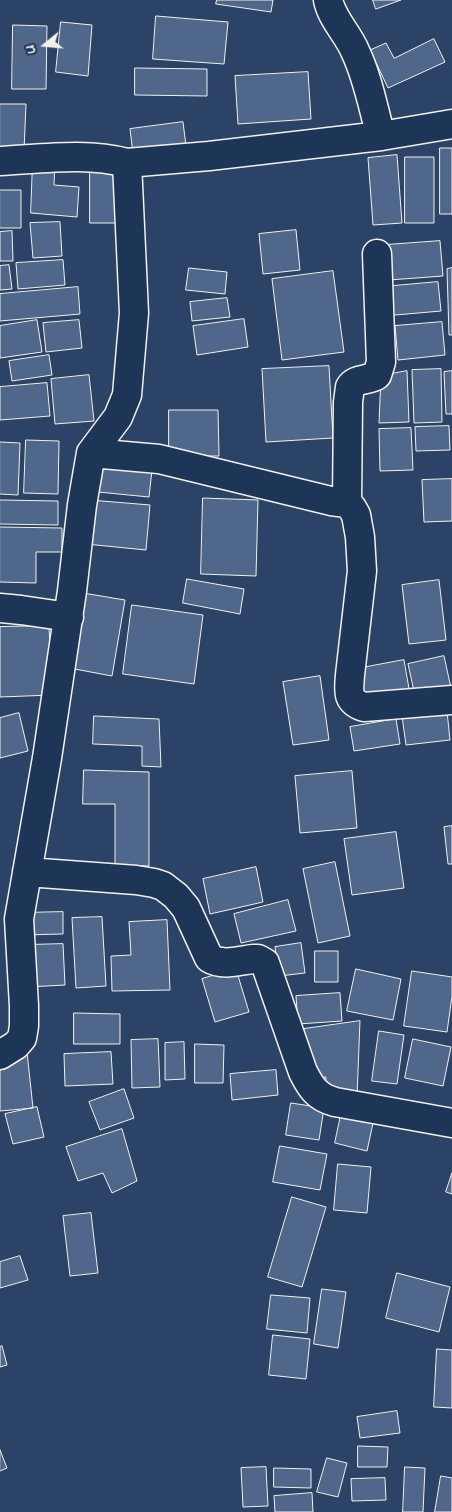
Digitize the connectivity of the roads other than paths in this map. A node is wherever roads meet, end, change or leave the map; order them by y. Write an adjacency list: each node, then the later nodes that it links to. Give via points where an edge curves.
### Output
1 (328, 0): 3 (street, via 364,72)
2 (452, 124): 3 (street)
3 (381, 136): 5 (street)
4 (0, 161): 5 (street, via 94,157)
5 (127, 163): 7 (street, via 134,313 127,395 118,417)
6 (377, 254): 8 (street, via 381,362 377,375 356,382 350,388)
7 (91, 453): 8 (street, via 160,459 331,501); 10 (street)
8 (347, 502): 11 (street, via 358,523 362,571 350,675 351,700 364,707)
9 (0, 608): 10 (street)
10 (69, 617): 12 (street)
11 (452, 700)
12 (27, 872): 13 (street); 15 (street, via 136,880 163,886 186,908 209,958 223,963 258,959 265,963 299,1063 318,1094 335,1102)
13 (9, 918): 14 (street, via 24,1006 24,1026 22,1038)
14 (0, 1055)
15 (452, 1123)

